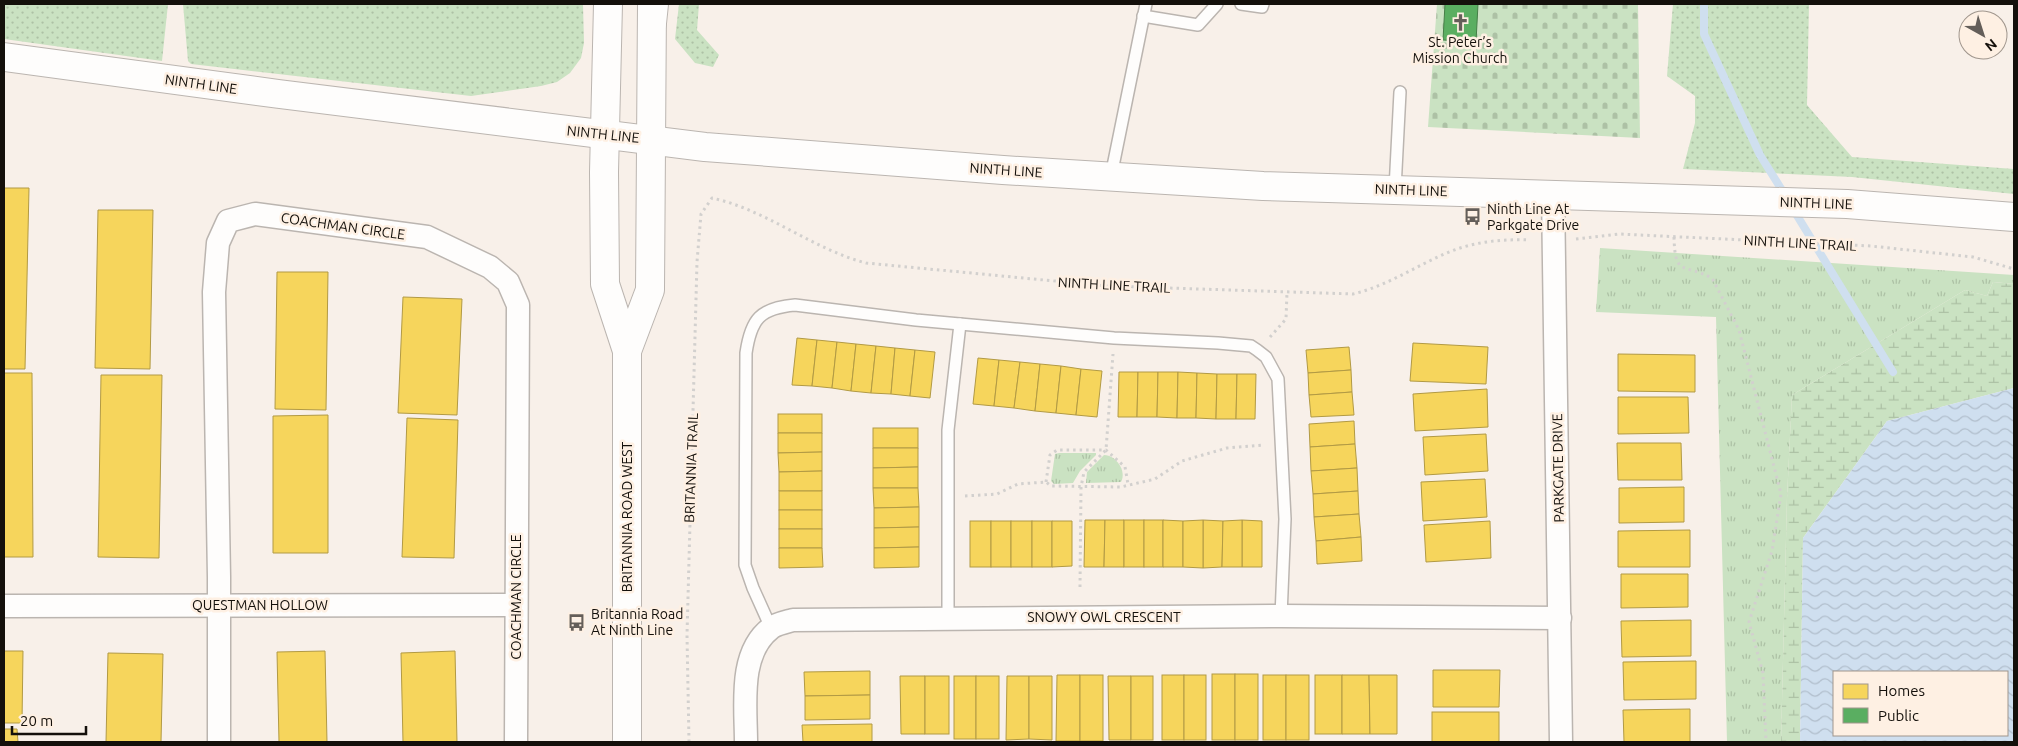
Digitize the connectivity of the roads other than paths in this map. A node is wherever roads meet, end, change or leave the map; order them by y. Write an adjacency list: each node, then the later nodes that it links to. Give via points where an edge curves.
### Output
1 (608, 4): 10 (main road, BRITANNIA ROAD WEST)
2 (1146, 4): 7 (lane)
3 (1217, 4): 7 (lane, via 1198,25)
4 (1241, 4): 5 (lane, via 1262,7)
5 (1263, 4)
6 (652, 10): 11 (main road, BRITANNIA ROAD WEST)
7 (1144, 16): 12 (lane)
8 (4, 57): 10 (main road, NINTH LINE)
9 (1400, 92): 13 (lane)
10 (605, 134): 11 (main road, NINTH LINE); 17 (main road, BRITANNIA ROAD WEST, via 605,284)
11 (650, 140): 12 (main road, NINTH LINE); 17 (main road, BRITANNIA ROAD WEST, via 650,290)
12 (1111, 176): 13 (main road, NINTH LINE, via 1263,186)
13 (1395, 189): 14 (main road, NINTH LINE)
14 (1554, 194): 15 (main road, NINTH LINE, via 1847,204); 23 (street, PARKGATE DRIVE)
15 (2014, 217)
16 (960, 324): 21 (lane, via 1251,346 1266,357 1278,379 1285,519); 22 (lane, via 948,430); 24 (lane, via 795,305 777,307 758,316 749,332 746,353 745,565)
17 (627, 351): 27 (main road, BRITANNIA ROAD WEST)
18 (516, 605): 20 (street, QUESTMAN HOLLOW); 20 (street, COACHMAN CIRCLE, via 518,306 508,282 490,267 427,237 255,214 228,221 218,243 214,292); 26 (street, COACHMAN CIRCLE)
19 (4, 606): 20 (street, QUESTMAN HOLLOW)
20 (218, 606): 25 (street, COACHMAN CIRCLE)
21 (1281, 616): 22 (street, SNOWY OWL CRESCENT); 23 (street, SNOWY OWL CRESCENT)
22 (948, 618): 24 (street, SNOWY OWL CRESCENT, via 793,620)
23 (1560, 618): 29 (street, PARKGATE DRIVE)
24 (771, 628): 28 (street, via 755,648 747,674)
25 (219, 742)
26 (516, 742)
27 (627, 742)
28 (746, 742)
29 (1561, 742)

